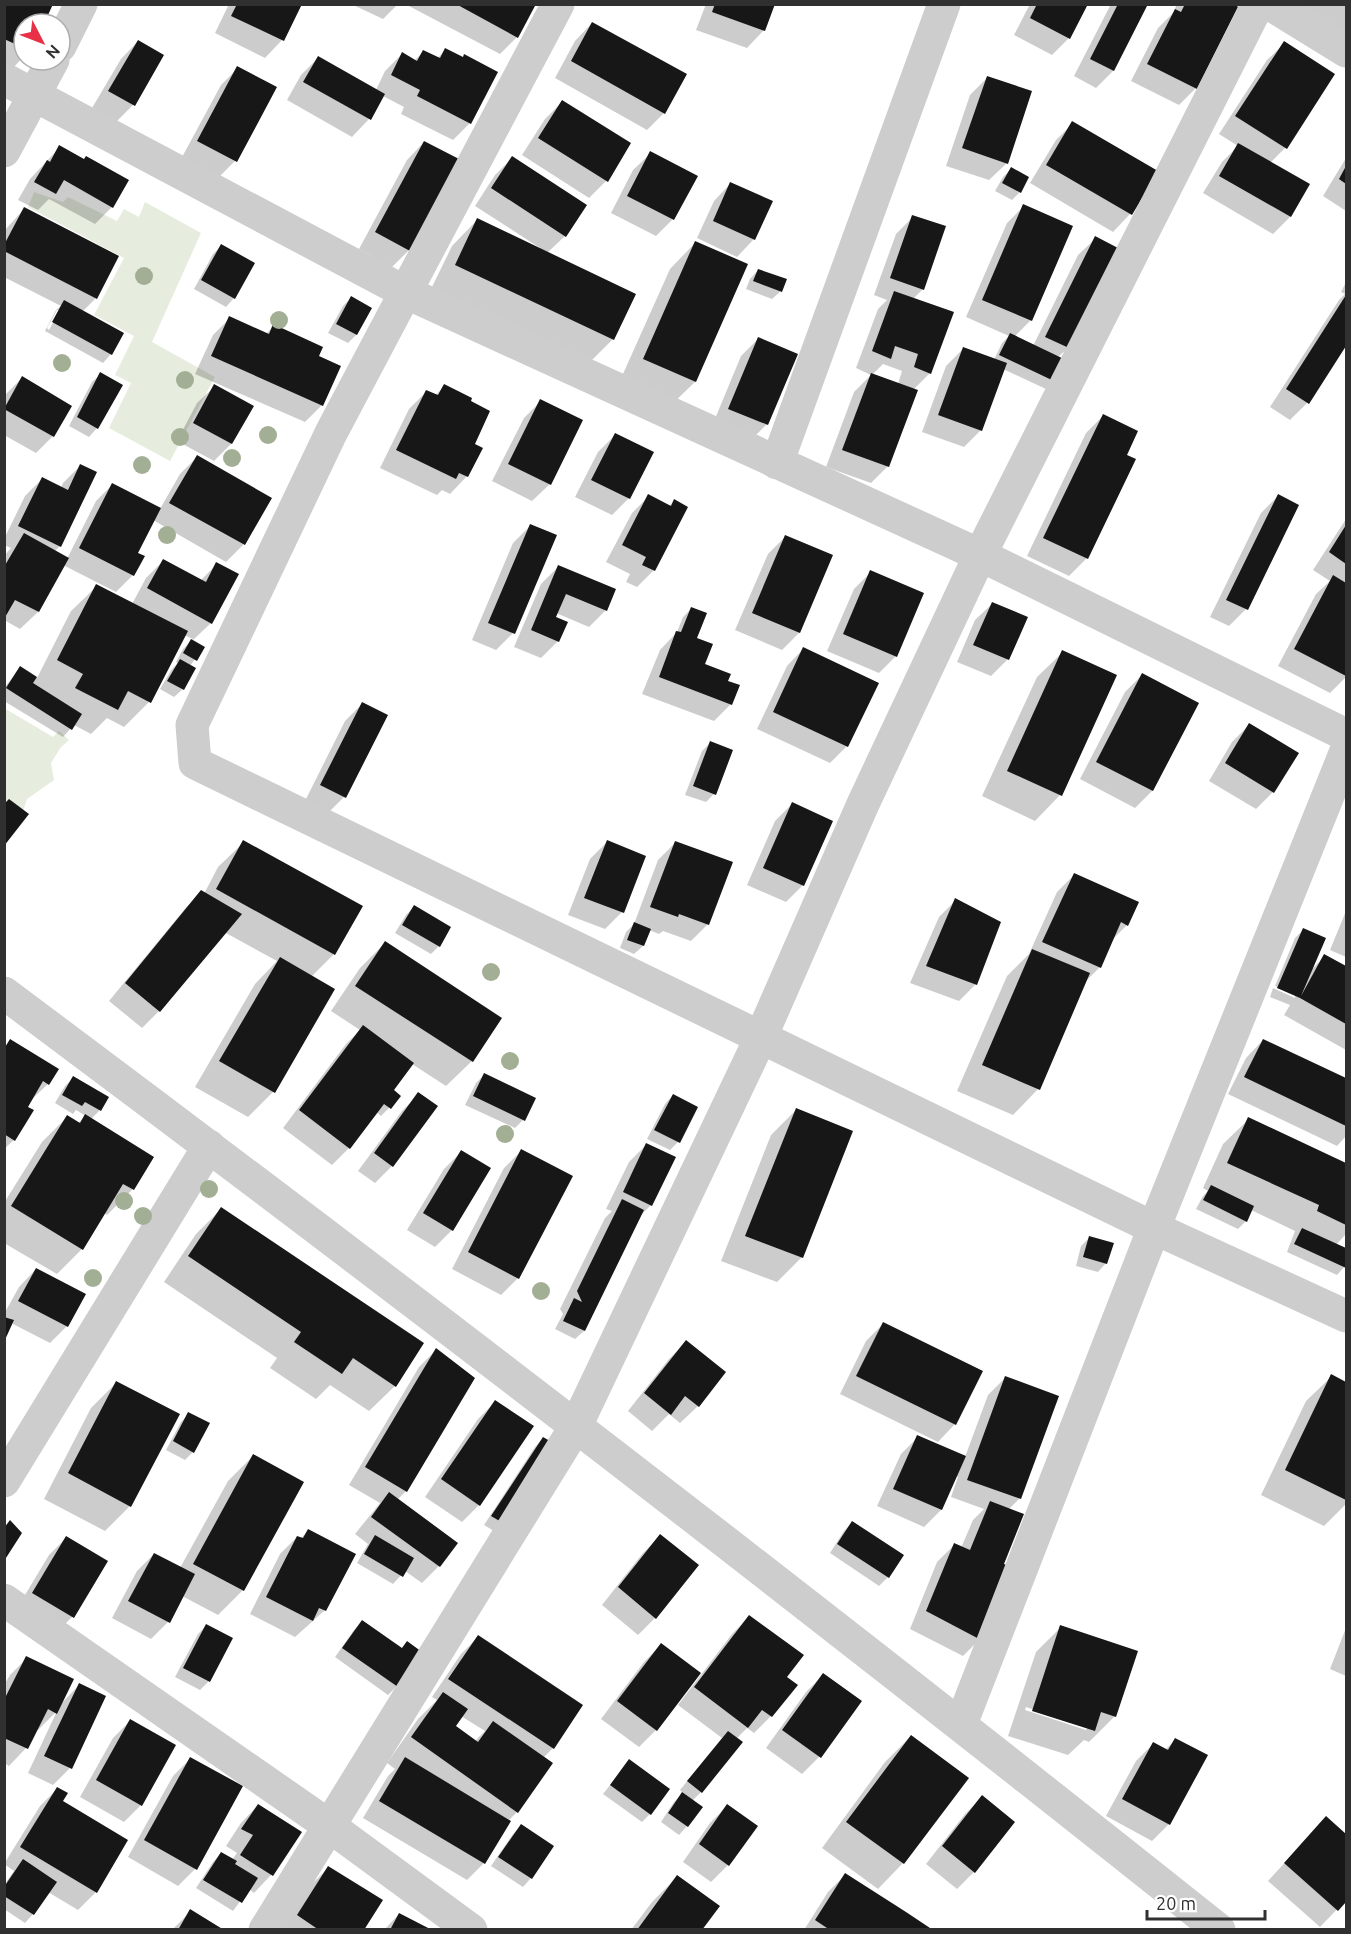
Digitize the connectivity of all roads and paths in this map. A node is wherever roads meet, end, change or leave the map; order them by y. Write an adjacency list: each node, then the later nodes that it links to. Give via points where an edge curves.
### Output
1 (81, 4): 6 (street)
2 (558, 4): 12 (street)
3 (944, 4): 13 (street)
4 (1258, 4): 14 (street)
5 (1270, 4): 7 (street)
6 (72, 22)
7 (1347, 51)
8 (46, 72): 10 (street)
9 (4, 79): 10 (street)
10 (35, 94): 11 (street); 12 (street)
11 (4, 151)
12 (405, 292): 13 (street); 18 (street, via 330,434 192,725 195,763)
13 (777, 463): 14 (street)
14 (980, 555): 15 (street); 18 (street, via 862,804)
15 (1347, 735)
16 (1347, 751): 20 (street)
17 (4, 993): 19 (street)
18 (761, 1037): 20 (street); 22 (street)
19 (209, 1146): 22 (street); 23 (street)
20 (1154, 1228): 21 (street); 25 (street)
21 (1347, 1316)
22 (576, 1426): 25 (street); 26 (street)
23 (4, 1481)
24 (4, 1600): 26 (street)
25 (961, 1724): 29 (street)
26 (328, 1824): 27 (street); 28 (street)
27 (265, 1929)
28 (471, 1929)
29 (1219, 1929)

